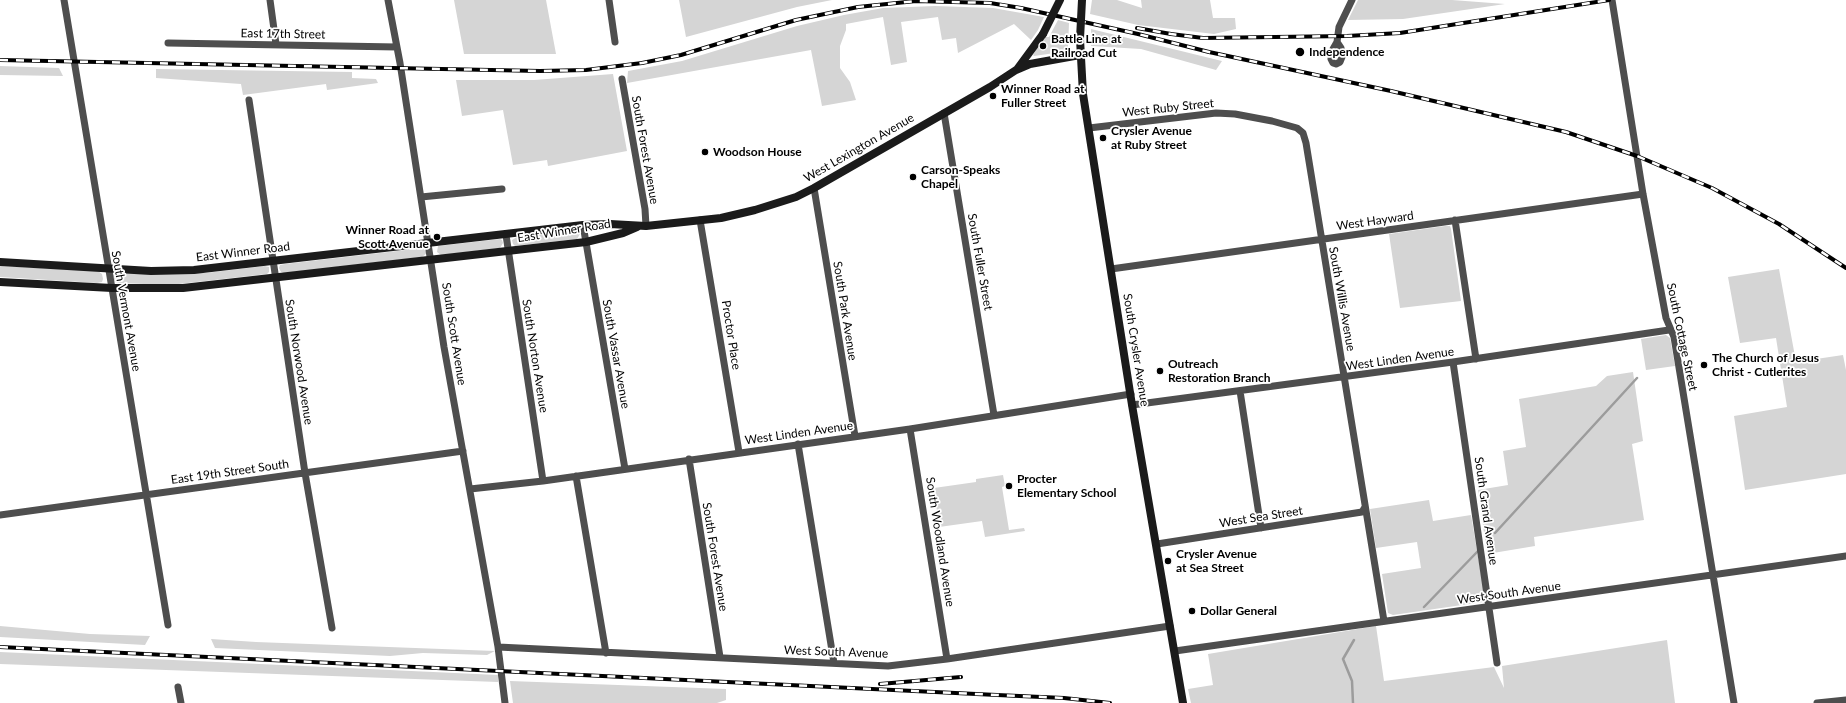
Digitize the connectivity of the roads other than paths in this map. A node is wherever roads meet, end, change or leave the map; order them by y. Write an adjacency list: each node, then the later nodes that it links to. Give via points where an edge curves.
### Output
1 (64, 0): 38 (street, South Vermont Avenue)
2 (270, 0): 12 (street)
3 (388, 0): 13 (street, South Scott Avenue)
4 (609, 0): 9 (street)
5 (1060, 0): 15 (street, bridge, via 1043,34)
6 (1082, 0): 14 (street, South Crysler Avenue, bridge)
7 (1352, 0): 10 (street, via 1340,23)
8 (1612, 0): 23 (street, South Cottage Street)
9 (615, 42)
10 (1337, 42)
11 (168, 43): 12 (street, East 17th Street)
12 (276, 44): 13 (street, East 17th Street)
13 (397, 47): 24 (street, South Scott Avenue)
14 (1080, 55): 15 (street, West Lexington Avenue, via 1041,61); 20 (street, South Crysler Avenue)
15 (1016, 70): 18 (street, West Lexington Avenue)
16 (622, 78): 28 (street, South Forest Avenue)
17 (249, 100): 36 (street, South Norwood Avenue)
18 (944, 113): 21 (street, West Lexington Avenue); 50 (street, South Fuller Street)
19 (1272, 121): 20 (street, West Ruby Street, via 1216,113); 31 (street, South Willis Avenue, via 1297,128 1303,134)
20 (1089, 128): 39 (street, South Crysler Avenue)
21 (814, 188): 25 (street, West Lexington Avenue, via 796,197 755,210); 52 (street, South Park Avenue)
22 (502, 189): 24 (street)
23 (1643, 194): 26 (street, West Hayward); 43 (street, South Cottage Street)
24 (421, 197): 33 (street, South Scott Avenue)
25 (700, 220): 28 (street, West Lexington Avenue); 55 (street, Proctor Place)
26 (1455, 220): 31 (street, West Hayward); 44 (street)
27 (583, 225): 29 (street, East Winner Road); 30 (street, East Winner Road); 32 (street, South Vassar Avenue)
28 (646, 226): 29 (street, West Lexington Avenue)
29 (637, 227): 32 (street, East Winner Road)
30 (506, 234): 33 (street, East Winner Road); 34 (street, South Norton Avenue)
31 (1320, 240): 39 (street, West Hayward); 46 (street, South Willis Avenue)
32 (586, 242): 34 (street, East Winner Road); 57 (street, South Vassar Avenue)
33 (428, 244): 35 (street, South Scott Avenue); 36 (street, East Winner Road)
34 (508, 252): 35 (street, East Winner Road); 60 (street, South Norton Avenue)
35 (431, 260): 40 (street, East Winner Road); 54 (street, South Scott Avenue)
36 (274, 261): 38 (street, East Winner Road, via 175,271); 40 (street, South Norwood Avenue)
37 (0, 262): 38 (street, East Winner Road)
38 (108, 268): 42 (street, South Vermont Avenue)
39 (1111, 269): 48 (street, South Crysler Avenue)
40 (274, 278): 42 (street, East Winner Road, via 182,288); 58 (street, South Norwood Avenue)
41 (0, 282): 42 (street, East Winner Road)
42 (112, 288): 62 (street, South Vermont Avenue)
43 (1669, 330): 44 (street, West Linden Avenue); 68 (street, South Cottage Street, via 1674,337)
44 (1476, 359): 45 (street, West Linden Avenue)
45 (1453, 362): 46 (street, West Linden Avenue); 69 (street, South Grand Avenue)
46 (1344, 378): 47 (street, West Linden Avenue); 63 (street, South Willis Avenue)
47 (1240, 391): 49 (street, West Linden Avenue); 65 (street)
48 (1131, 394): 49 (street, South Crysler Avenue); 50 (street, West Linden Avenue)
49 (1132, 405): 66 (street, South Crysler Avenue)
50 (994, 415): 51 (street, West Linden Avenue)
51 (910, 429): 52 (street, West Linden Avenue); 78 (street, South Woodland Avenue)
52 (855, 436): 53 (street, West Linden Avenue)
53 (798, 444): 55 (street, West Linden Avenue); 80 (street)
54 (463, 451): 58 (street, East 19th Street South); 61 (street, South Scott Avenue)
55 (739, 452): 56 (street, West Linden Avenue)
56 (689, 459): 57 (street, West Linden Avenue); 77 (street, South Forest Avenue)
57 (625, 469): 59 (street, West Linden Avenue)
58 (305, 473): 62 (street, East 19th Street South); 73 (street, South Norwood Avenue)
59 (576, 476): 60 (street, West Linden Avenue); 76 (street)
60 (543, 481): 61 (street, West Linden Avenue)
61 (470, 489): 74 (street, South Scott Avenue)
62 (147, 495): 64 (street, East 19th Street South); 71 (street, South Vermont Avenue)
63 (1365, 507): 65 (street, West Sea Street, via 1362,512); 70 (street, South Willis Avenue)
64 (0, 515)
65 (1261, 528): 66 (street, West Sea Street)
66 (1157, 544): 72 (street, South Crysler Avenue)
67 (1846, 556): 68 (street, West South Avenue)
68 (1713, 574): 69 (street, West South Avenue); 86 (street, South Cottage Street)
69 (1489, 608): 70 (street, West South Avenue); 79 (street, South Grand Avenue)
70 (1384, 621): 75 (street, West South Avenue)
71 (168, 625)
72 (1170, 626): 75 (street, South Crysler Avenue); 78 (street, West South Avenue)
73 (332, 628)
74 (498, 647): 76 (street, West South Avenue); 84 (street, South Scott Avenue)
75 (1175, 651): 85 (street, South Crysler Avenue)
76 (606, 653): 77 (street, West South Avenue)
77 (720, 658): 80 (street, West South Avenue)
78 (947, 659): 80 (street, West South Avenue, via 888,666)
79 (1497, 662)
80 (834, 663)
81 (178, 687): 83 (street)
82 (1846, 700): 87 (street)
83 (181, 703)
84 (505, 703)
85 (1183, 703)
86 (1734, 703)
87 (1817, 703)

